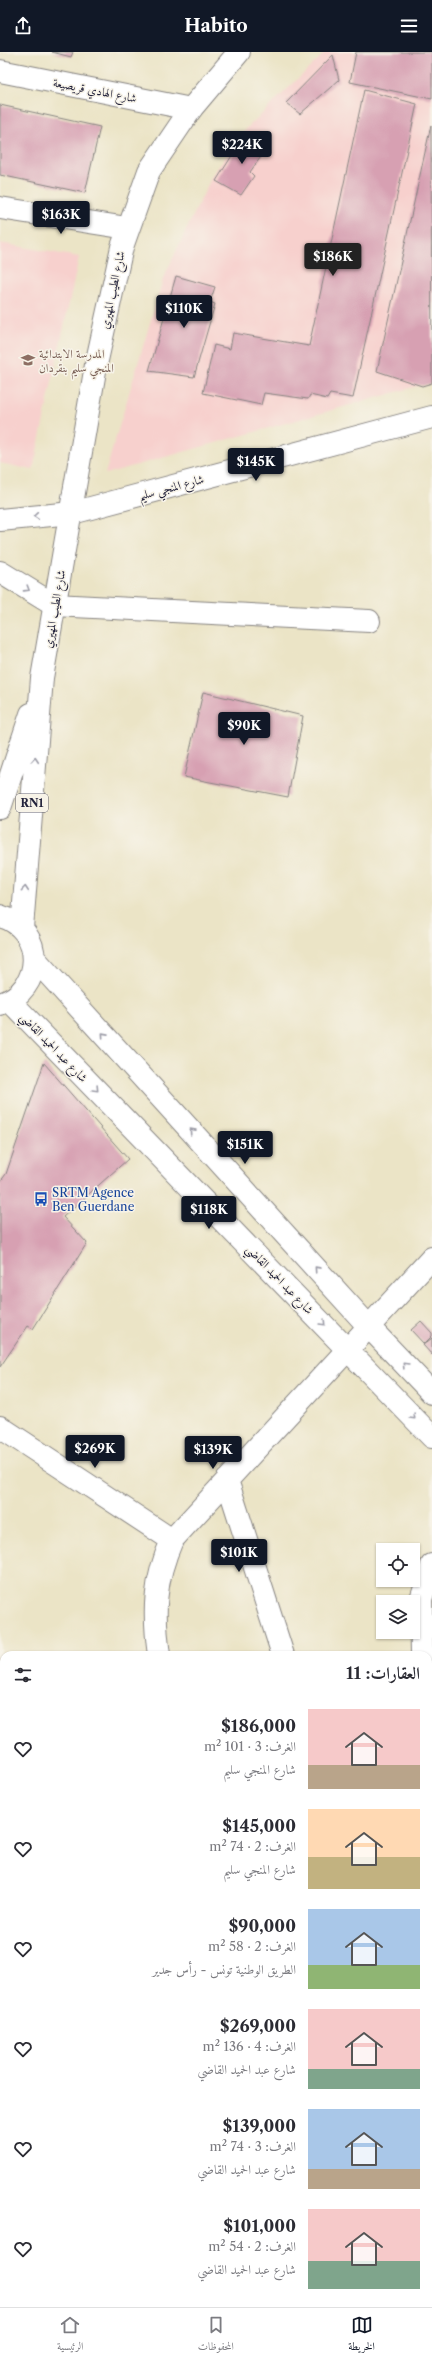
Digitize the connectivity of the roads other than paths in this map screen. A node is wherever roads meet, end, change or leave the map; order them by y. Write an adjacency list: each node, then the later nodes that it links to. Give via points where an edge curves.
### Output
1 (239, 52): 3 (main road, شارع الطيب المهيري / RN1)
2 (0, 71): 3 (main road, شارع الهادي قريصيعة)
3 (191, 109): 5 (main road, شارع الطيب المهيري / RN1, via 149,172)
4 (0, 208): 5 (main road)
5 (127, 228): 7 (main road, شارع الطيب المهيري / RN1, via 96,365)
6 (432, 418): 7 (main road, شارع المنجي سليم)
7 (72, 513): 8 (main road, شارع المنجي سليم, one-way to 8); 10 (main road, شارع الطيب المهيري / RN1)
8 (0, 520)
9 (0, 572): 10 (main road, one-way to 10)
10 (54, 606): 11 (main road); 12 (main road, شارع الطيب المهيري / RN1)
11 (369, 621)
12 (42, 678): 13 (main road, RN1); 15 (main road, RN1, one-way to 12)
13 (0, 808)
14 (0, 916): 15 (main road, via 8,918)
15 (22, 928): 16 (main road, via 31,942)
16 (34, 958): 17 (main road, via 32,975 24,990); 19 (main road, one-way to 16)
17 (5, 1003): 20 (main road, شارع عبد الحميد القاضي, one-way to 20)
18 (432, 1258): 19 (main road)
19 (370, 1328): 20 (main road); 21 (main road, one-way to 19)
20 (349, 1350): 23 (main road, شارع عبد الحميد القاضي, one-way to 23); 24 (main road)
21 (432, 1393)
22 (0, 1427): 25 (main road)
23 (432, 1437)
24 (227, 1480): 25 (main road); 28 (main road)
25 (172, 1540): 27 (main road, via 163,1560 157,1584 154,1619)
26 (432, 1564): 29 (main road, via 421,1599)
27 (158, 1651)
28 (282, 1651)
29 (422, 1651)

